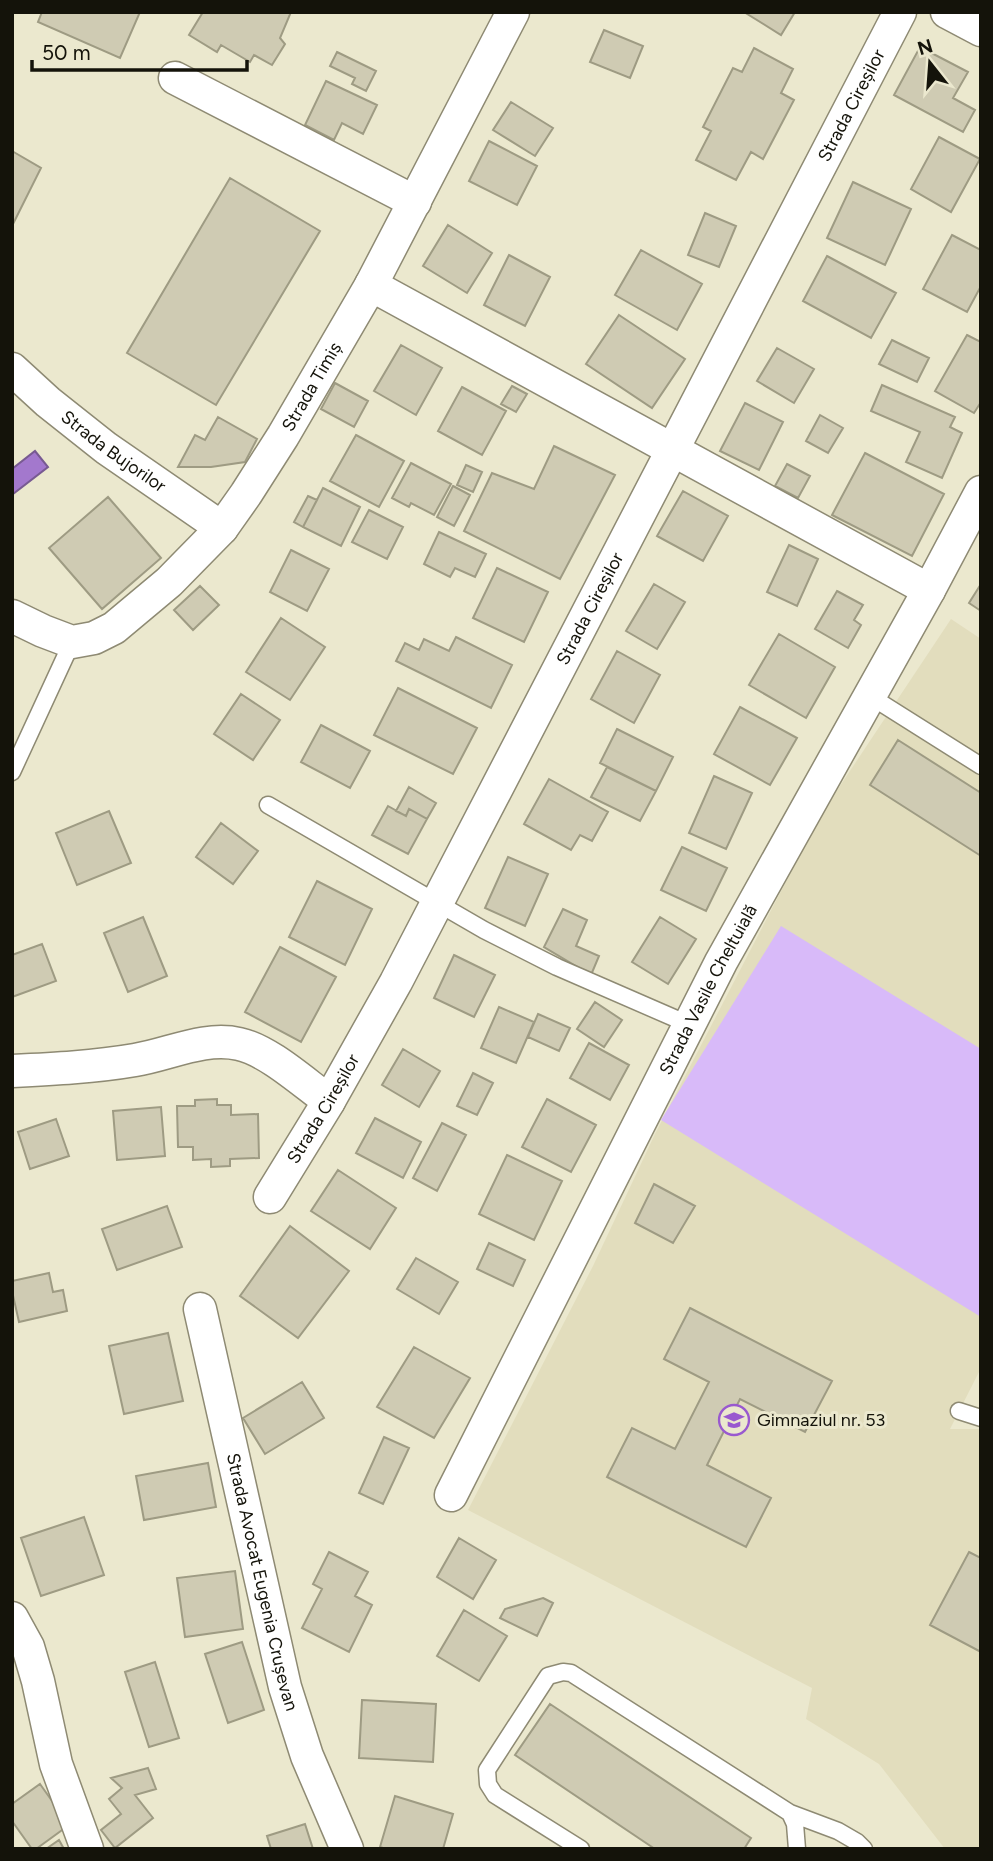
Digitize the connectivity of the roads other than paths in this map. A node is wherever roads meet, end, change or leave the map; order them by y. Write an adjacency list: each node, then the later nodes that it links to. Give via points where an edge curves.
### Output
1 (513, 12): 6 (street, Strada Timiș)
2 (900, 12): 9 (street, Strada Cireșilor)
3 (947, 12): 4 (street)
4 (981, 30)
5 (175, 78): 6 (street)
6 (415, 202): 7 (street, Strada Timiș)
7 (371, 285): 9 (street); 11 (street, Strada Timiș, via 283,436)
8 (12, 369): 11 (street, Strada Bujorilor, via 106,448)
9 (674, 449): 12 (street); 19 (street, Strada Cireșilor)
10 (981, 492): 12 (street, Strada Vasile Cheltuială)
11 (222, 528): 14 (street, Strada Timiș, via 169,582 114,628)
12 (929, 590): 15 (street, Strada Vasile Cheltuială)
13 (12, 616): 14 (street)
14 (72, 642): 17 (lane)
15 (870, 695): 16 (lane); 20 (street, Strada Vasile Cheltuială)
16 (981, 766)
17 (12, 772)
18 (268, 805): 19 (lane)
19 (438, 901): 20 (lane, via 558,967); 22 (street, Strada Cireșilor)
20 (688, 1024): 27 (street, Strada Vasile Cheltuială)
21 (12, 1071): 22 (street, via 137,1060 224,1042 256,1049)
22 (329, 1101): 23 (street, Strada Cireșilor)
23 (270, 1197)
24 (200, 1309): 31 (street, Strada Avocat Eugenia Crușevan, via 285,1687 307,1756)
25 (959, 1411): 26 (lane)
26 (981, 1418)
27 (451, 1495)
28 (12, 1618): 30 (street, via 28,1647 56,1764)
29 (790, 1813): 32 (lane, via 570,1673 555,1673 548,1676 487,1770 488,1784 495,1796); 33 (lane); 34 (lane, via 838,1831)
30 (87, 1849)
31 (347, 1849)
32 (581, 1849)
33 (797, 1849)
34 (863, 1849)

